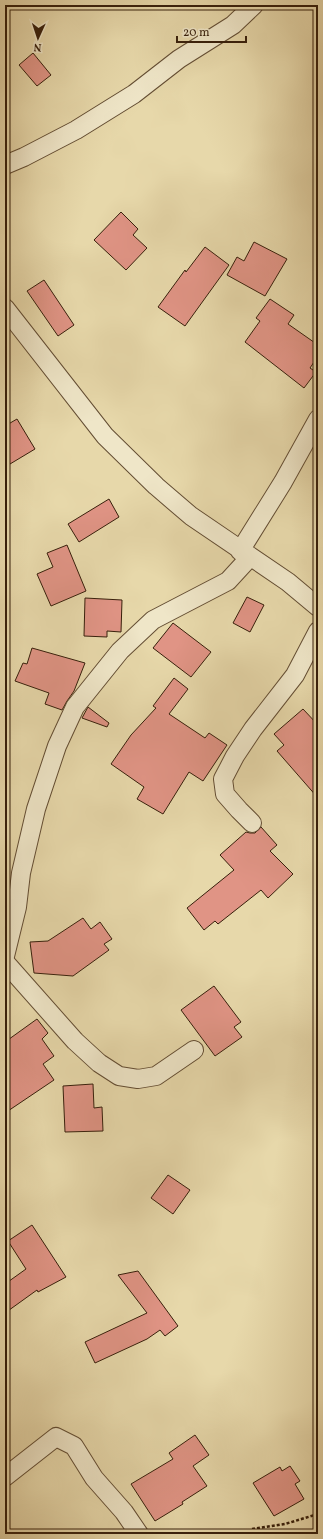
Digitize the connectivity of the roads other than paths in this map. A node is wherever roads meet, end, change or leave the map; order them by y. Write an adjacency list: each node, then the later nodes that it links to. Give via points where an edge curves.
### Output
1 (254, 5): 2 (street, via 233,25 179,59 134,94 76,130)
2 (5, 165)
3 (5, 308): 5 (street, via 105,436 191,516)
4 (318, 419): 5 (street)
5 (245, 554): 6 (street, via 288,582); 9 (street, via 228,582 153,620 120,651 75,707 57,746 36,809)
6 (318, 607)
7 (318, 631): 8 (street, via 295,676 234,756 223,779 225,794)
8 (252, 823)
9 (5, 956)
10 (5, 962): 11 (street, via 75,1041 98,1063 119,1076 138,1079 156,1076)
11 (194, 1050)
12 (5, 1477): 13 (street, via 56,1437 74,1446 94,1478 124,1512)
13 (139, 1534)

